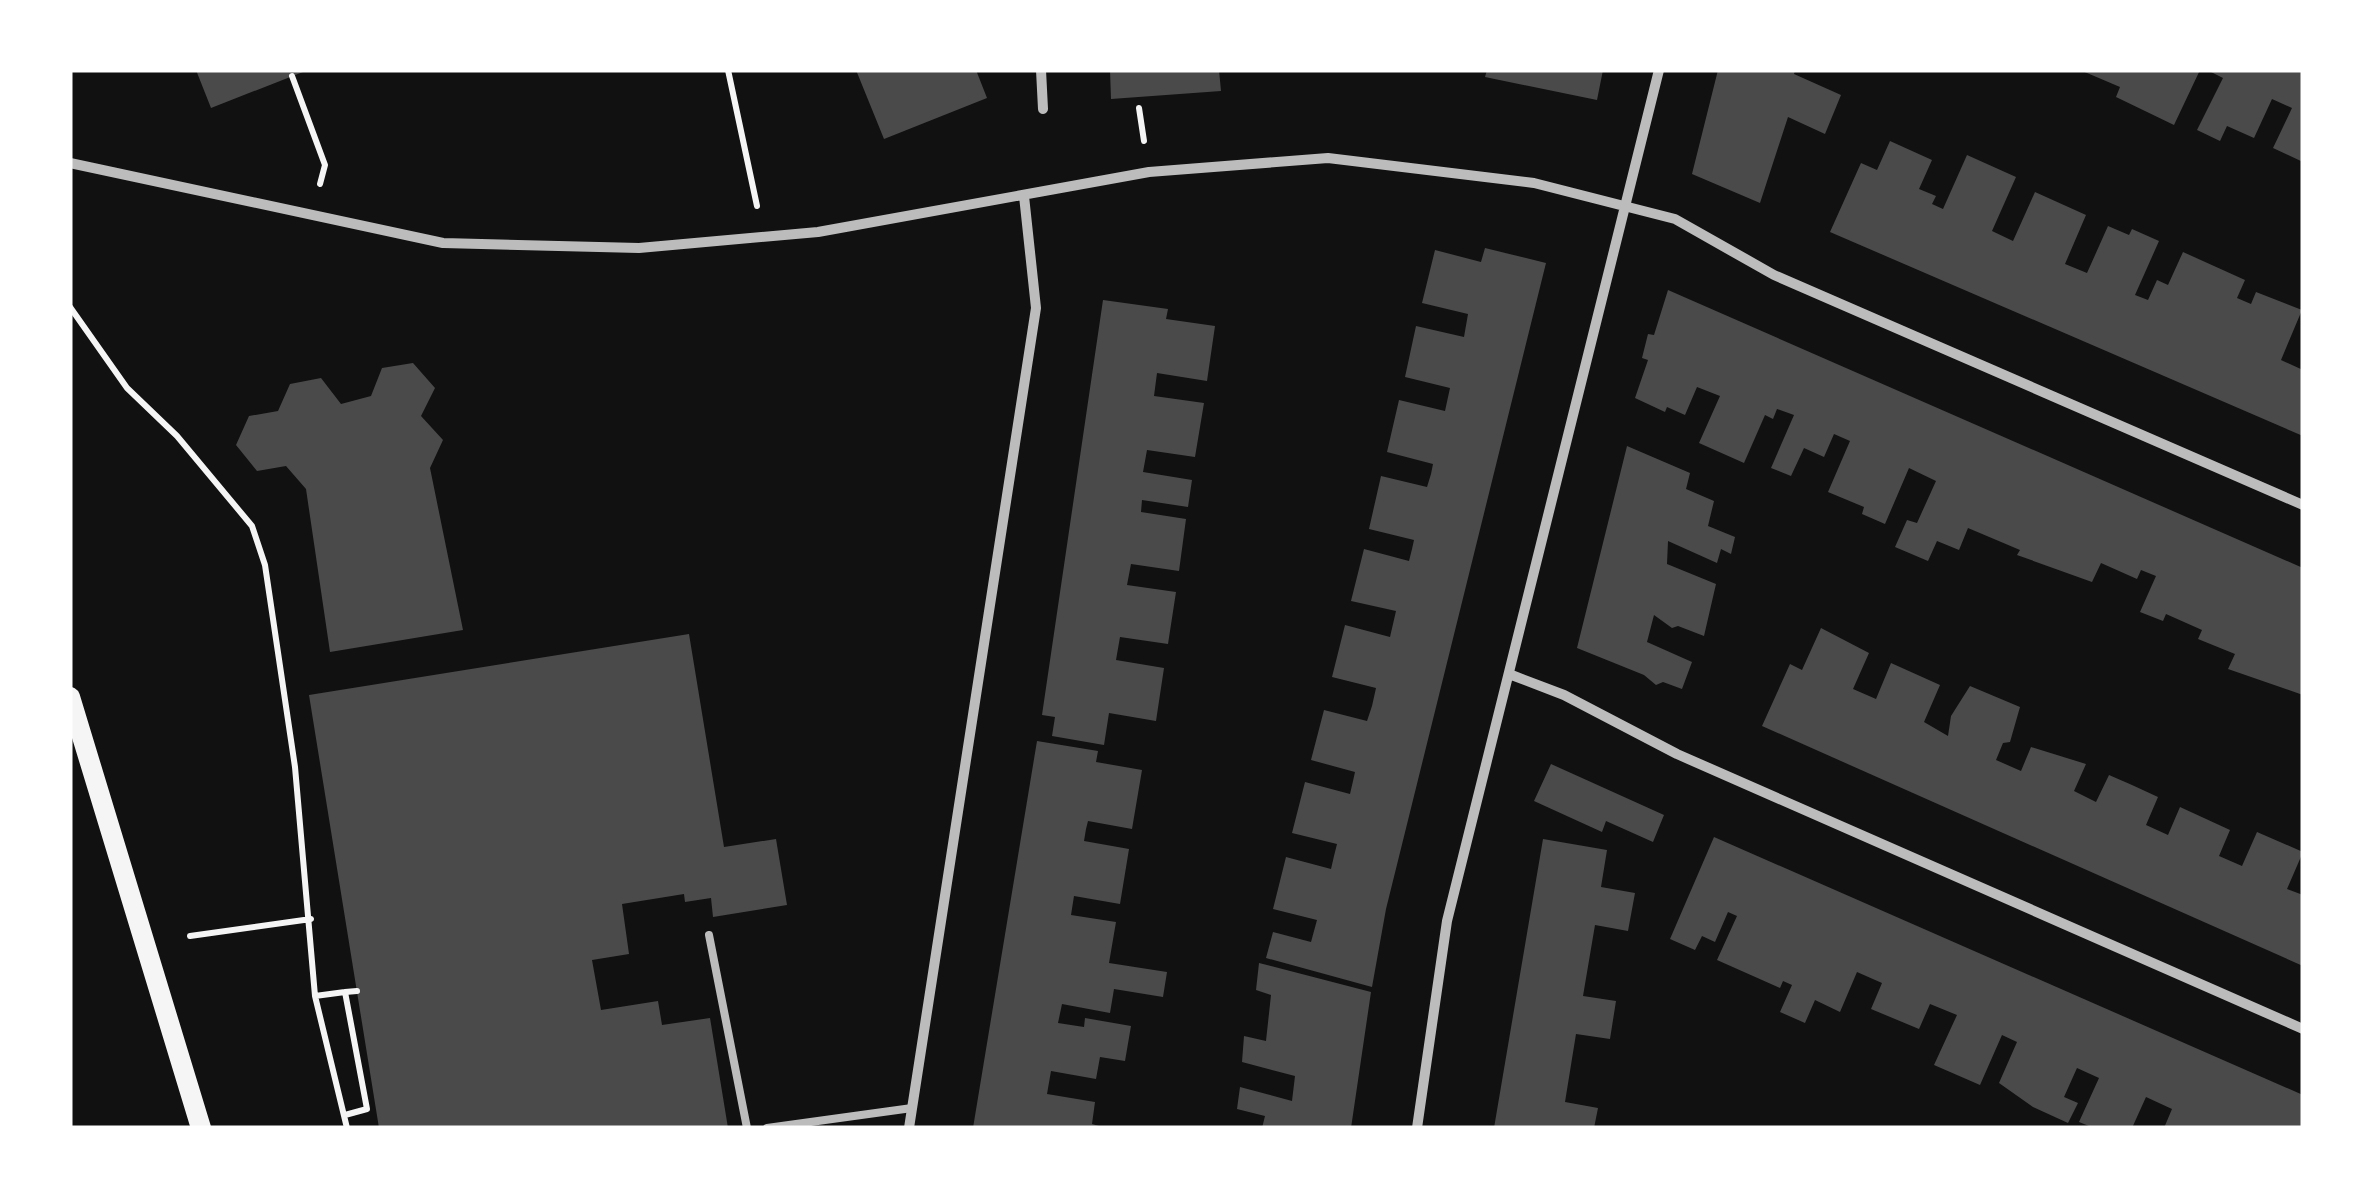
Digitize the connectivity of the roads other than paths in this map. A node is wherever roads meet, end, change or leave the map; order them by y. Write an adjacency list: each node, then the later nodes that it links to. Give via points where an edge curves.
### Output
1 (1041, 70): 3 (street)
2 (1659, 70): 6 (street)
3 (1043, 109)
4 (70, 163): 5 (street, via 443,243 638,248 768,238)
5 (1024, 196): 6 (street, via 1149,172 1328,158 1534,184); 12 (street, via 1036,308)
6 (1624, 206): 7 (street, via 1675,219 1774,275); 8 (street)
7 (2303, 505)
8 (1509, 674): 11 (street); 17 (street, via 1447,921)
9 (70, 697): 13 (main road)
10 (709, 935): 14 (lane)
11 (2303, 1029)
12 (912, 1108): 15 (lane); 16 (street)
13 (201, 1128)
14 (746, 1128)
15 (767, 1128)
16 (909, 1128)
17 (1417, 1128)

